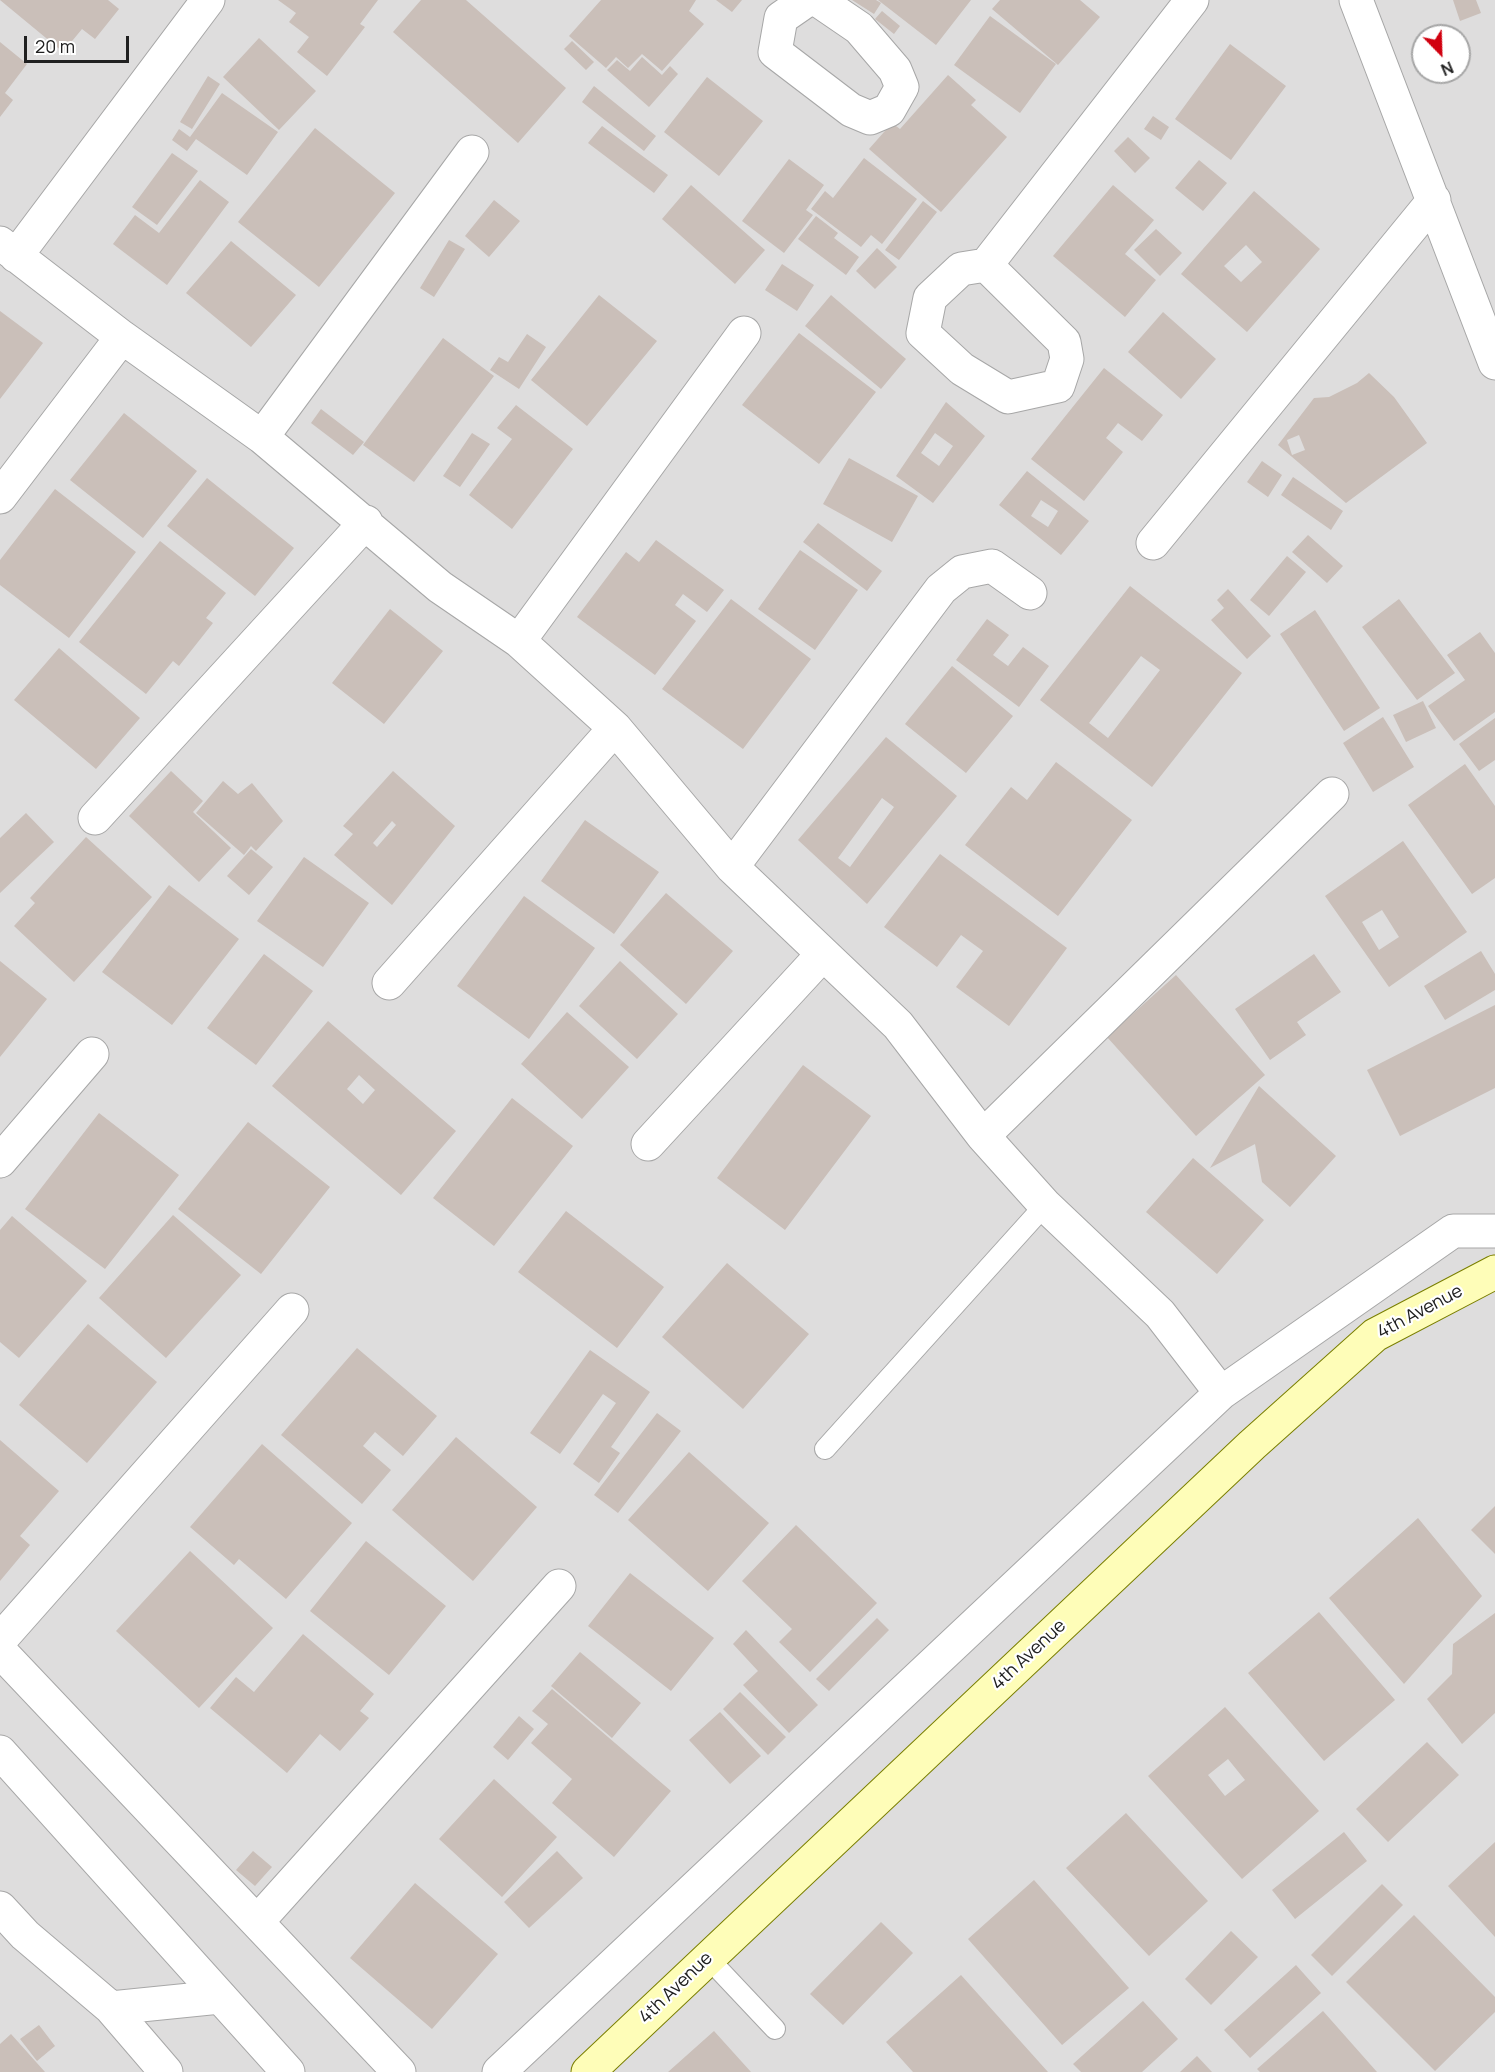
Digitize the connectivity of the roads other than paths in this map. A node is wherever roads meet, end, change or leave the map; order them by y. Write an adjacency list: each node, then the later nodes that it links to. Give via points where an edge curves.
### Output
1 (208, 0): 8 (street)
2 (807, 0): 3 (street, via 781,18 775,52 850,110 870,118 889,110 902,87 895,70 859,28)
3 (818, 0)
4 (1192, 0): 9 (street)
5 (1356, 0): 7 (street)
6 (472, 152): 13 (street)
7 (1434, 200): 12 (street); 16 (street)
8 (8, 249): 11 (street)
9 (986, 265): 9 (street, via 961,269 930,298 923,333 962,369 1008,397 1058,386 1067,359 1064,342)
10 (744, 333): 18 (street)
11 (122, 337): 13 (street); 14 (street)
12 (1495, 363)
13 (262, 436): 15 (street)
14 (0, 496)
15 (366, 522): 18 (street, via 440,587); 21 (street)
16 (1153, 543)
17 (1030, 593): 22 (street, via 992,566 962,572 941,589)
18 (519, 641): 19 (street)
19 (615, 728): 22 (street); 24 (street)
20 (1332, 794): 26 (street)
21 (95, 818)
22 (732, 867): 23 (street)
23 (823, 954): 26 (street, via 898,1025); 27 (street)
24 (389, 983)
25 (92, 1054): 28 (street)
26 (983, 1136): 29 (street)
27 (648, 1144)
28 (0, 1161)
29 (1045, 1205): 33 (street, via 1160,1314); 34 (lane)
30 (1495, 1231): 33 (street, via 1453,1231)
31 (1495, 1272): 41 (main road, 4th Avenue, via 1375,1335 1252,1445)
32 (292, 1310): 36 (street)
33 (1221, 1393): 48 (street)
34 (825, 1449)
35 (559, 1586): 40 (street)
36 (0, 1640)
37 (0, 1651): 40 (street)
38 (0, 1752): 42 (street)
39 (0, 1908): 43 (street, via 25,1935)
40 (256, 1922): 47 (street)
41 (708, 1958): 44 (lane); 49 (main road, 4th Avenue)
42 (220, 1997): 43 (street); 46 (street)
43 (111, 2008): 45 (street)
44 (775, 2029)
45 (166, 2072)
46 (288, 2072)
47 (399, 2072)
48 (499, 2072)
49 (588, 2072)

